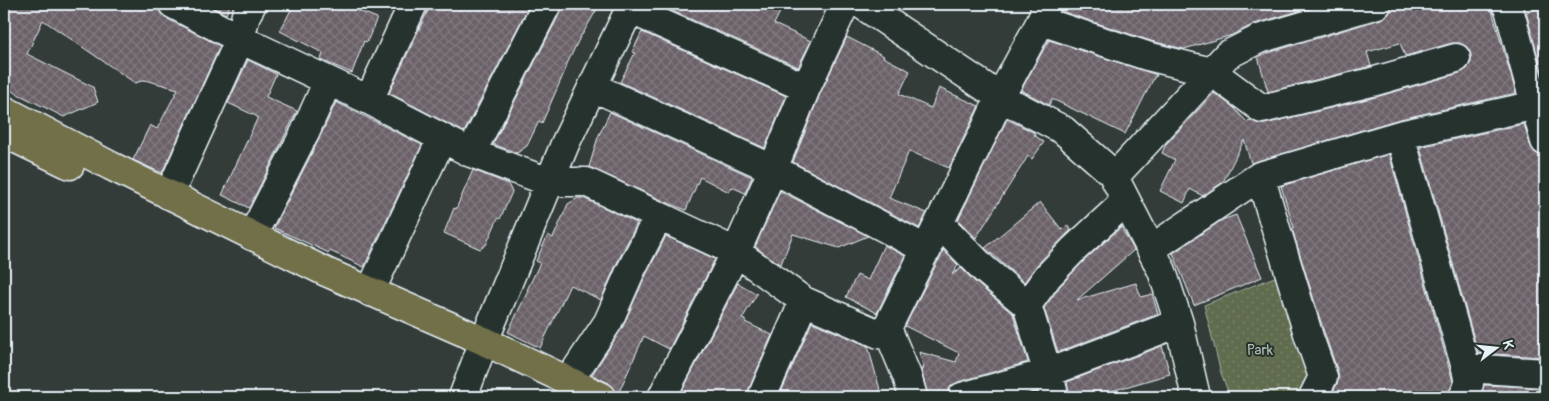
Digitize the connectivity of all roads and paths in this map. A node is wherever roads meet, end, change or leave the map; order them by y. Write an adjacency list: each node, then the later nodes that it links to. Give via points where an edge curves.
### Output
1 (173, 4): 11 (street)
2 (252, 4): 11 (street)
3 (413, 4): 18 (street)
4 (547, 4): 25 (street)
5 (845, 4): 16 (street)
6 (861, 4): 17 (street)
7 (1377, 4): 13 (street, via 1259,39 1227,55)
8 (1514, 5): 19 (street)
9 (630, 6): 15 (street); 16 (street)
10 (1044, 12): 13 (street, via 1147,56); 17 (street)
11 (240, 39): 14 (street); 30 (street)
12 (1456, 58): 13 (street, via 1262,109)
13 (1212, 72): 28 (street)
14 (328, 81): 18 (street); 34 (street)
15 (593, 87): 26 (street); 29 (street)
16 (806, 88): 26 (street)
17 (1000, 96): 28 (street, via 1063,130); 33 (street)
18 (369, 100): 23 (street)
19 (1540, 104): 22 (street); 24 (street)
20 (4, 110): 30 (main road)
21 (4, 133): 43 (main road, via 268,264)
22 (1400, 135): 27 (street); 44 (street)
23 (442, 138): 25 (street); 38 (street)
24 (1545, 141)
25 (471, 153): 29 (street)
26 (773, 168): 36 (street); 37 (street)
27 (1260, 176): 35 (street); 55 (street, via 1323,377)
28 (1114, 177): 31 (street)
29 (549, 182): 32 (street, via 586,182); 43 (street)
30 (169, 195): 34 (main road)
31 (1126, 201): 35 (street); 40 (street, via 1048,276)
32 (658, 217): 37 (street); 47 (street, via 608,322 576,370)
33 (939, 223): 36 (street); 40 (street, via 984,269)
34 (252, 236): 38 (main road)
35 (1151, 248): 41 (street)
36 (927, 250): 42 (street)
37 (736, 252): 39 (street); 50 (street)
38 (370, 292): 43 (main road)
39 (804, 301): 42 (street, via 879,334); 51 (street)
40 (1027, 305): 46 (street)
41 (1179, 323): 46 (street); 54 (street)
42 (887, 328): 52 (street)
43 (482, 348): 47 (main road); 48 (street)
44 (1466, 368): 45 (street); 56 (street, via 1469,384)
45 (1545, 372)
46 (1051, 385): 53 (street)
47 (570, 389): 49 (main road)
48 (463, 397)
49 (602, 397)
50 (662, 397)
51 (762, 397)
52 (913, 397)
53 (962, 397)
54 (1196, 397)
55 (1313, 397)
56 (1463, 397)

